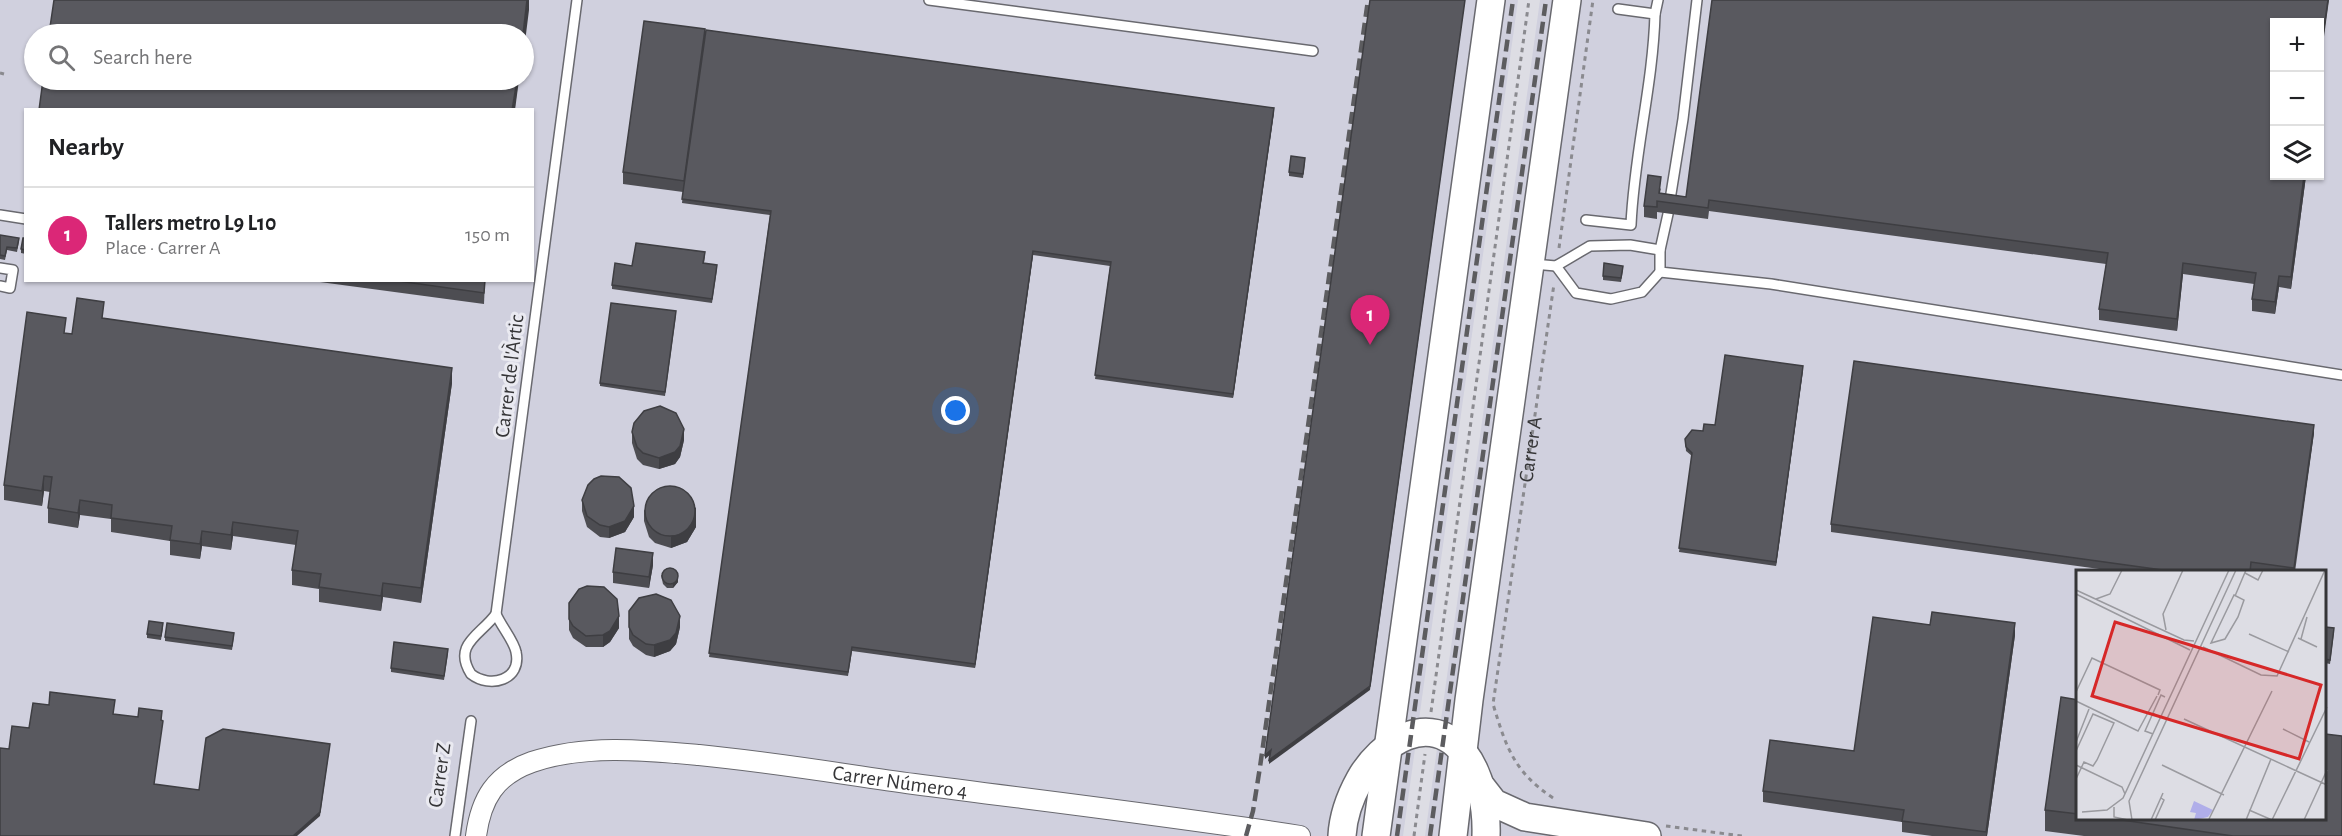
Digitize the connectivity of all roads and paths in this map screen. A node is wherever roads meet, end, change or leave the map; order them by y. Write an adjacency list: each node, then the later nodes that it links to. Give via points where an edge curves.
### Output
1 (577, 0): 23 (lane, Carrer de l'Àrtic)
2 (929, 0): 11 (lane)
3 (1491, 0): 26 (main road)
4 (1529, 0): 25 (path)
5 (1567, 0): 18 (main road, Carrer A)
6 (1593, 0): 18 (path, Carrer A)
7 (1658, 0): 10 (lane)
8 (1697, 0): 17 (lane, via 1683,119)
9 (1618, 9): 10 (lane)
10 (1655, 14): 15 (lane)
11 (1313, 51)
12 (0, 215): 13 (lane)
13 (24, 219)
14 (1586, 220): 15 (lane)
15 (1631, 225): 16 (lane)
16 (1630, 245): 17 (lane); 18 (lane, via 1590,246)
17 (1660, 250): 20 (lane)
18 (1543, 265): 20 (lane, via 1576,292 1611,299 1642,292); 27 (main road, Carrer A); 29 (path, Carrer A, via 1493,704 1507,749 1519,768)
19 (0, 268): 21 (lane, via 13,270 10,288)
20 (1660, 272): 22 (lane, via 1771,284)
21 (0, 286)
22 (2342, 375)
23 (496, 614): 23 (lane, via 465,649 464,658 471,674 487,683 510,675 517,660 513,644)
24 (471, 721): 31 (lane, Carrer Z)
25 (1428, 732): 26 (main road, via 1404,736); 27 (main road, via 1446,738); 36 (path)
26 (1388, 746): 34 (main road, via 1366,769 1355,788 1342,824); 35 (main road)
27 (1464, 752): 28 (main road); 37 (main road, Carrer A)
28 (1480, 785): 30 (main road, via 1494,803 1524,817); 38 (main road)
29 (1560, 803)
30 (1655, 831): 39 (path)
31 (455, 836)
32 (476, 836): 33 (street, Carrer Número 4, via 484,802 513,770 554,757 599,750 736,759)
33 (1300, 836)
34 (1342, 836)
35 (1376, 836)
36 (1414, 836)
37 (1453, 836)
38 (1485, 836)
39 (1742, 836)

